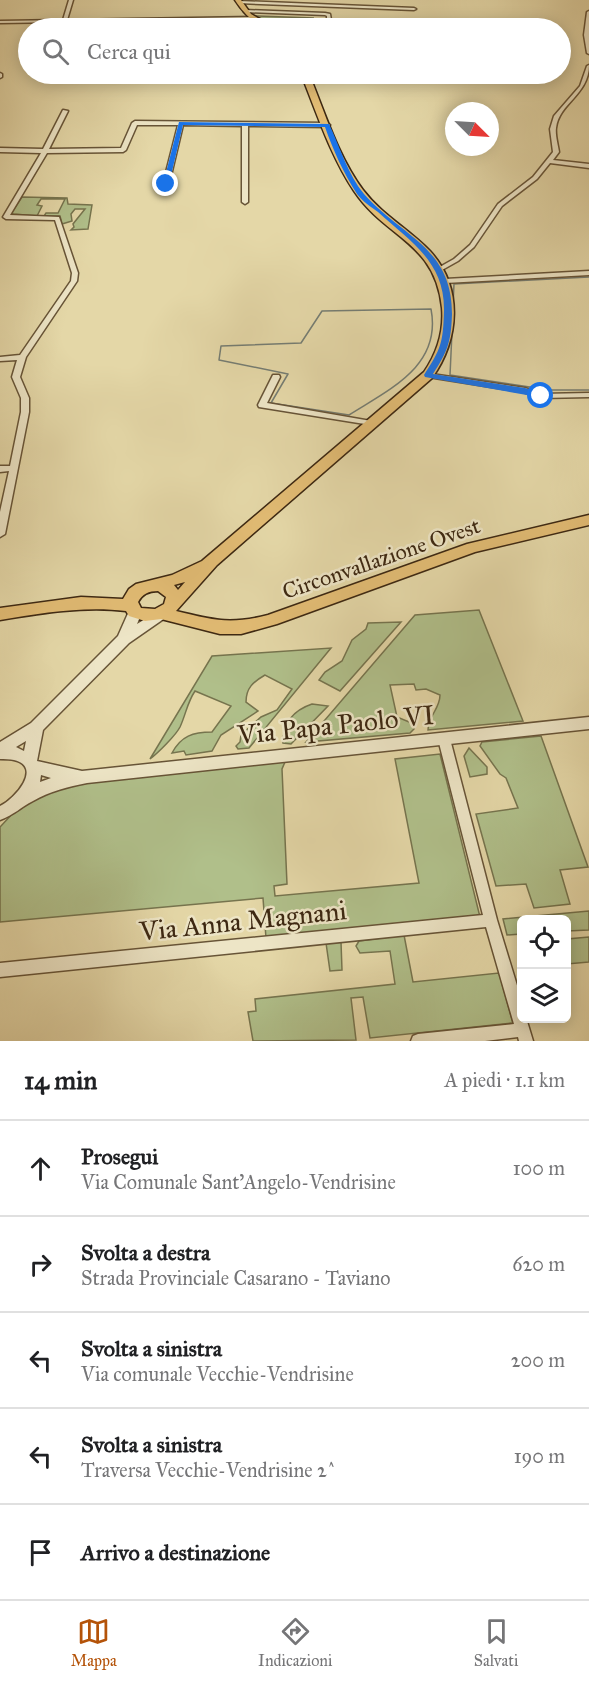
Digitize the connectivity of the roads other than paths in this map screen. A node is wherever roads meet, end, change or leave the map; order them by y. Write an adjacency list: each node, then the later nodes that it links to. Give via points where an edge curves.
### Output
1 (71, 0): 6 (street)
2 (238, 1): 3 (street); 4 (main road)
3 (414, 9)
4 (245, 11): 7 (main road); 8 (street, via 325,14)
5 (589, 12): 9 (street)
6 (66, 18)
7 (254, 18)
8 (328, 18)
9 (588, 19): 12 (street)
10 (18, 21): 11 (street)
11 (0, 22)
12 (589, 53)
13 (589, 68): 21 (street, via 582,86 557,116 553,129 556,152)
14 (309, 84): 18 (main road)
15 (65, 111): 20 (street)
16 (181, 124): 17 (street); 20 (street, via 135,123 123,150); 23 (street)
17 (245, 124): 18 (street); 24 (street)
18 (327, 125): 26 (main road, via 361,194 425,250)
19 (0, 150): 20 (street)
20 (45, 151): 25 (street)
21 (548, 161): 22 (street); 26 (street, via 535,178 500,205 472,246)
22 (589, 166)
23 (166, 184)
24 (245, 202)
25 (3, 217): 29 (street, via 57,218 75,273 74,281)
26 (440, 269): 28 (main road)
27 (589, 273): 28 (street)
28 (445, 281): 31 (main road, via 447,339)
29 (22, 357): 30 (street); 35 (street, via 16,377 25,398 25,412)
30 (0, 359)
31 (428, 375): 33 (street, via 541,396); 34 (main road)
32 (276, 377): 34 (street, via 262,405)
33 (589, 395)
34 (371, 423): 39 (main road)
35 (13, 468): 36 (street); 38 (street)
36 (0, 469)
37 (589, 520): 43 (main road, Circonvallazione Ovest, via 472,548 241,628 220,628)
38 (0, 534)
39 (211, 561): 40 (main road, via 177,579); 43 (main road)
40 (149, 586): 41 (main road); 42 (main road, via 135,593); 43 (main road, via 171,591)
41 (75, 602): 42 (main road, Circonvallazione Ovest, via 106,602); 44 (main road)
42 (133, 609): 43 (main road, Circonvallazione Ovest, via 142,616); 45 (street)
43 (168, 609): 45 (street)
44 (0, 614)
45 (124, 639): 47 (street)
46 (589, 723): 48 (street, Via Papa Paolo VI)
47 (36, 727): 49 (street); 50 (street)
48 (444, 739): 51 (street, Via Papa Paolo VI); 54 (street)
49 (0, 751): 50 (street, Via Papa Paolo VI, via 15,753)
50 (30, 764): 51 (street, Via Papa Paolo VI, via 52,772); 52 (street, via 34,780)
51 (87, 776): 52 (street, Via Papa Paolo VI, via 47,786)
52 (27, 796): 53 (street, Via Papa Paolo VI)
53 (2, 815)
54 (491, 920): 55 (street, Via Anna Magnani); 56 (street)
55 (0, 969)
56 (525, 1035): 57 (street)
57 (418, 1041)

